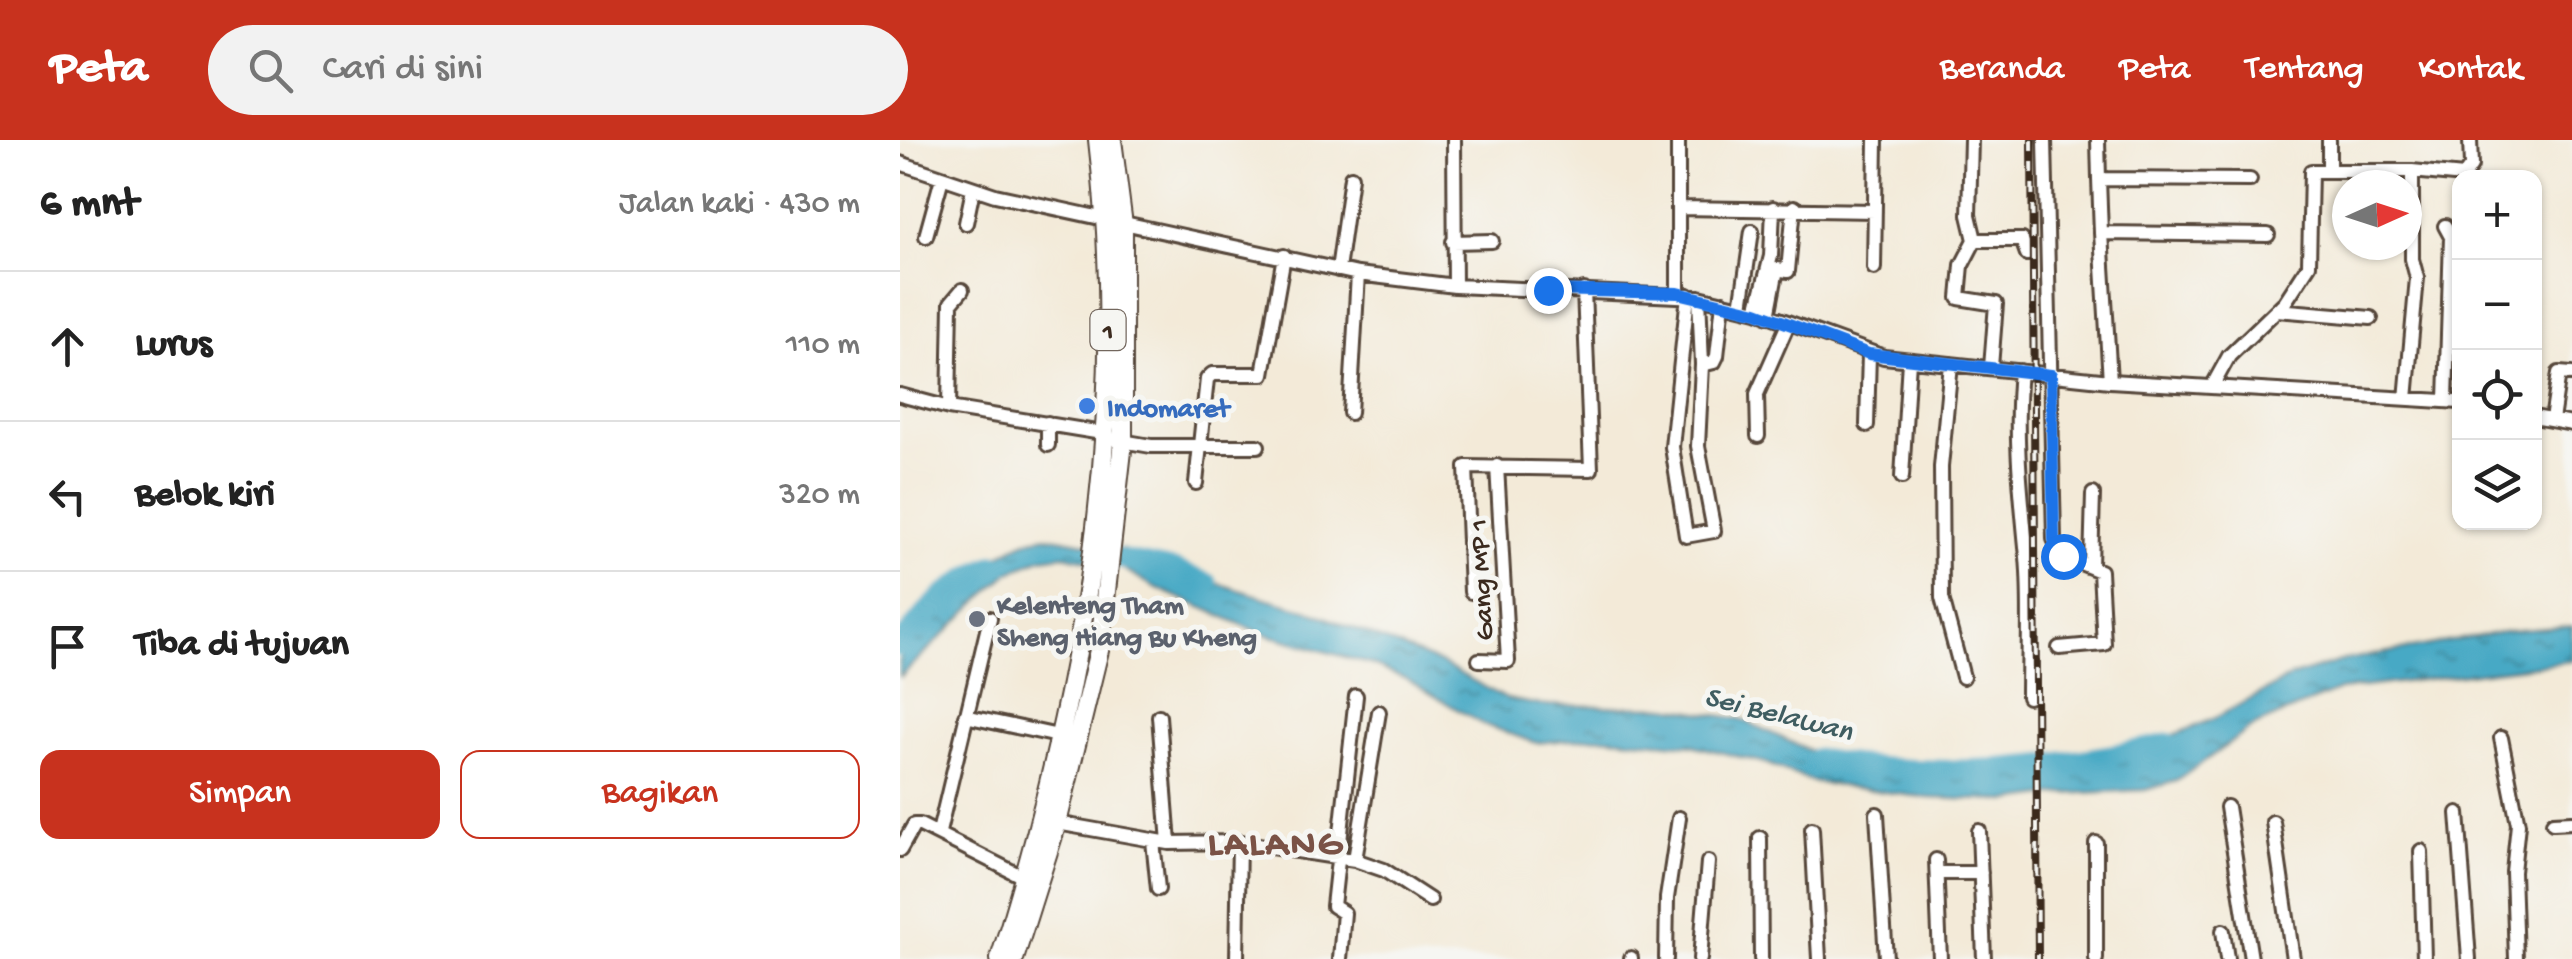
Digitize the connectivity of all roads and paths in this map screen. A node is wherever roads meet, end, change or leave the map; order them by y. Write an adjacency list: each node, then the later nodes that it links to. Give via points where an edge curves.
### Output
1 (1098, 140): 25 (highway, 1)
2 (1112, 140): 25 (highway, 1)
3 (1454, 140): 33 (street)
4 (1678, 140): 20 (street)
5 (1876, 140): 23 (street)
6 (1971, 140): 31 (street)
7 (2045, 140): 59 (street)
8 (2098, 140): 17 (street)
9 (2329, 140): 12 (street)
10 (2470, 140): 14 (street, via 2464,176)
11 (900, 163): 16 (street)
12 (2329, 168): 13 (street); 47 (street, via 2311,170 2312,256)
13 (2384, 170)
14 (2422, 172)
15 (1351, 177): 39 (street)
16 (942, 178): 19 (street); 30 (street)
17 (2099, 179): 18 (street); 28 (street)
18 (2250, 180)
19 (973, 189): 24 (street); 25 (street)
20 (1679, 208): 21 (street); 44 (street)
21 (1773, 208): 22 (street); 38 (street)
22 (1794, 208): 23 (street); 38 (street, via 1788,271)
23 (1876, 211): 37 (street)
24 (966, 223)
25 (1115, 223): 35 (street); 73 (highway, 1)
26 (2445, 226): 51 (street, via 2451,237)
27 (1752, 231): 46 (street)
28 (2101, 233): 29 (street); 60 (street)
29 (2268, 235)
30 (926, 236)
31 (1975, 240): 34 (street, via 2022,240); 56 (street, via 1962,265 1958,298 1996,304)
32 (1492, 241): 33 (street)
33 (1453, 242): 41 (street)
34 (2027, 254)
35 (1284, 256): 39 (street); 75 (street, via 1263,374 1208,376)
36 (2412, 260): 63 (street, via 2418,278)
37 (1874, 268)
38 (1773, 269): 48 (street)
39 (1338, 270): 40 (street)
40 (1358, 274): 41 (street); 66 (street)
41 (1455, 286): 43 (street)
42 (962, 290): 65 (street, via 951,303)
43 (1584, 290): 44 (street); 77 (street, via 1591,469)
44 (1688, 295): 45 (street); 54 (street); 80 (street, via 1672,426)
45 (1723, 302): 46 (street); 54 (street, via 1716,359)
46 (1741, 306): 48 (street)
47 (2277, 310): 49 (street); 61 (street, via 2230,356)
48 (1763, 314): 50 (street)
49 (2371, 318)
50 (1788, 324): 52 (street); 72 (street, via 1757,394)
51 (2452, 350)
52 (1869, 354): 53 (street); 71 (street)
53 (1909, 360): 55 (street); 79 (street)
54 (1702, 364): 78 (street)
55 (1951, 364): 56 (street); 90 (street, via 1941,467 1942,598)
56 (1991, 367): 57 (street)
57 (2020, 371): 59 (street); 92 (street)
58 (2572, 374): 68 (street, via 2559,373)
59 (2051, 375): 60 (street); 84 (street, via 2054,540 2063,556)
60 (2110, 381): 61 (street)
61 (2212, 385): 63 (street)
62 (900, 394): 65 (street)
63 (2406, 399): 64 (street)
64 (2452, 401)
65 (950, 408): 69 (street)
66 (1350, 412)
67 (2542, 418): 68 (street)
68 (2552, 420): 70 (street)
69 (1048, 422): 73 (street); 74 (street)
70 (2572, 424)
71 (1867, 425)
72 (1758, 436)
73 (1113, 438): 75 (street); 83 (highway, 1); 83 (highway, 1, via 1118,500)
74 (1048, 445)
75 (1202, 446): 76 (street); 81 (street)
76 (1258, 446)
77 (1497, 466): 85 (street, via 1464,470); 89 (street, Gang MP 1, via 1508,662)
78 (1703, 474): 80 (street); 80 (street, via 1714,531 1686,536)
79 (1902, 476)
80 (1676, 477)
81 (1196, 482)
82 (2093, 494): 84 (street)
83 (1110, 525): 86 (highway, 1)
84 (2091, 566): 88 (street, via 2100,571 2104,644)
85 (1471, 592)
86 (1099, 609): 96 (highway, 1); 104 (highway, 1, via 1100,644)
87 (990, 618): 94 (street)
88 (2059, 648)
89 (1478, 660)
90 (1963, 677)
91 (1356, 696): 116 (street)
92 (2028, 697)
93 (1380, 712): 117 (street)
94 (965, 716): 96 (street); 108 (street)
95 (1158, 716): 113 (street)
96 (1064, 736): 120 (highway, 1)
97 (2501, 738): 141 (street, via 2518,824)
98 (2227, 807): 137 (street)
99 (2458, 813): 140 (street)
100 (1877, 814): 132 (street)
101 (1678, 818): 128 (street)
102 (2273, 822): 138 (street)
103 (2572, 822): 105 (street)
104 (1057, 823): 110 (street); 125 (highway, 1)
105 (2553, 823)
106 (1812, 829): 131 (street)
107 (1980, 831): 119 (street)
108 (938, 832): 114 (street, via 914,825); 120 (street)
109 (1760, 838): 130 (street)
110 (1154, 841): 113 (street); 121 (street)
111 (1239, 842): 113 (street); 116 (street); 126 (street)
112 (2096, 842): 135 (street)
113 (1169, 843)
114 (900, 850)
115 (2421, 851): 139 (street)
116 (1337, 857): 117 (street); 127 (street, via 1333,907 1344,913)
117 (1355, 860): 122 (street)
118 (1708, 862): 129 (street)
119 (1981, 873): 133 (street, via 1937,867); 134 (street)
120 (1026, 878): 124 (highway, 1)
121 (1158, 889)
122 (1430, 900)
123 (2222, 931): 136 (street)
124 (1000, 959)
125 (1014, 959)
126 (1238, 959)
127 (1340, 959)
128 (1666, 959)
129 (1700, 959)
130 (1761, 959)
131 (1818, 959)
132 (1886, 959)
133 (1940, 959)
134 (1984, 959)
135 (2096, 959)
136 (2227, 959)
137 (2251, 959)
138 (2293, 959)
139 (2424, 959)
140 (2469, 959)
141 (2516, 959)

